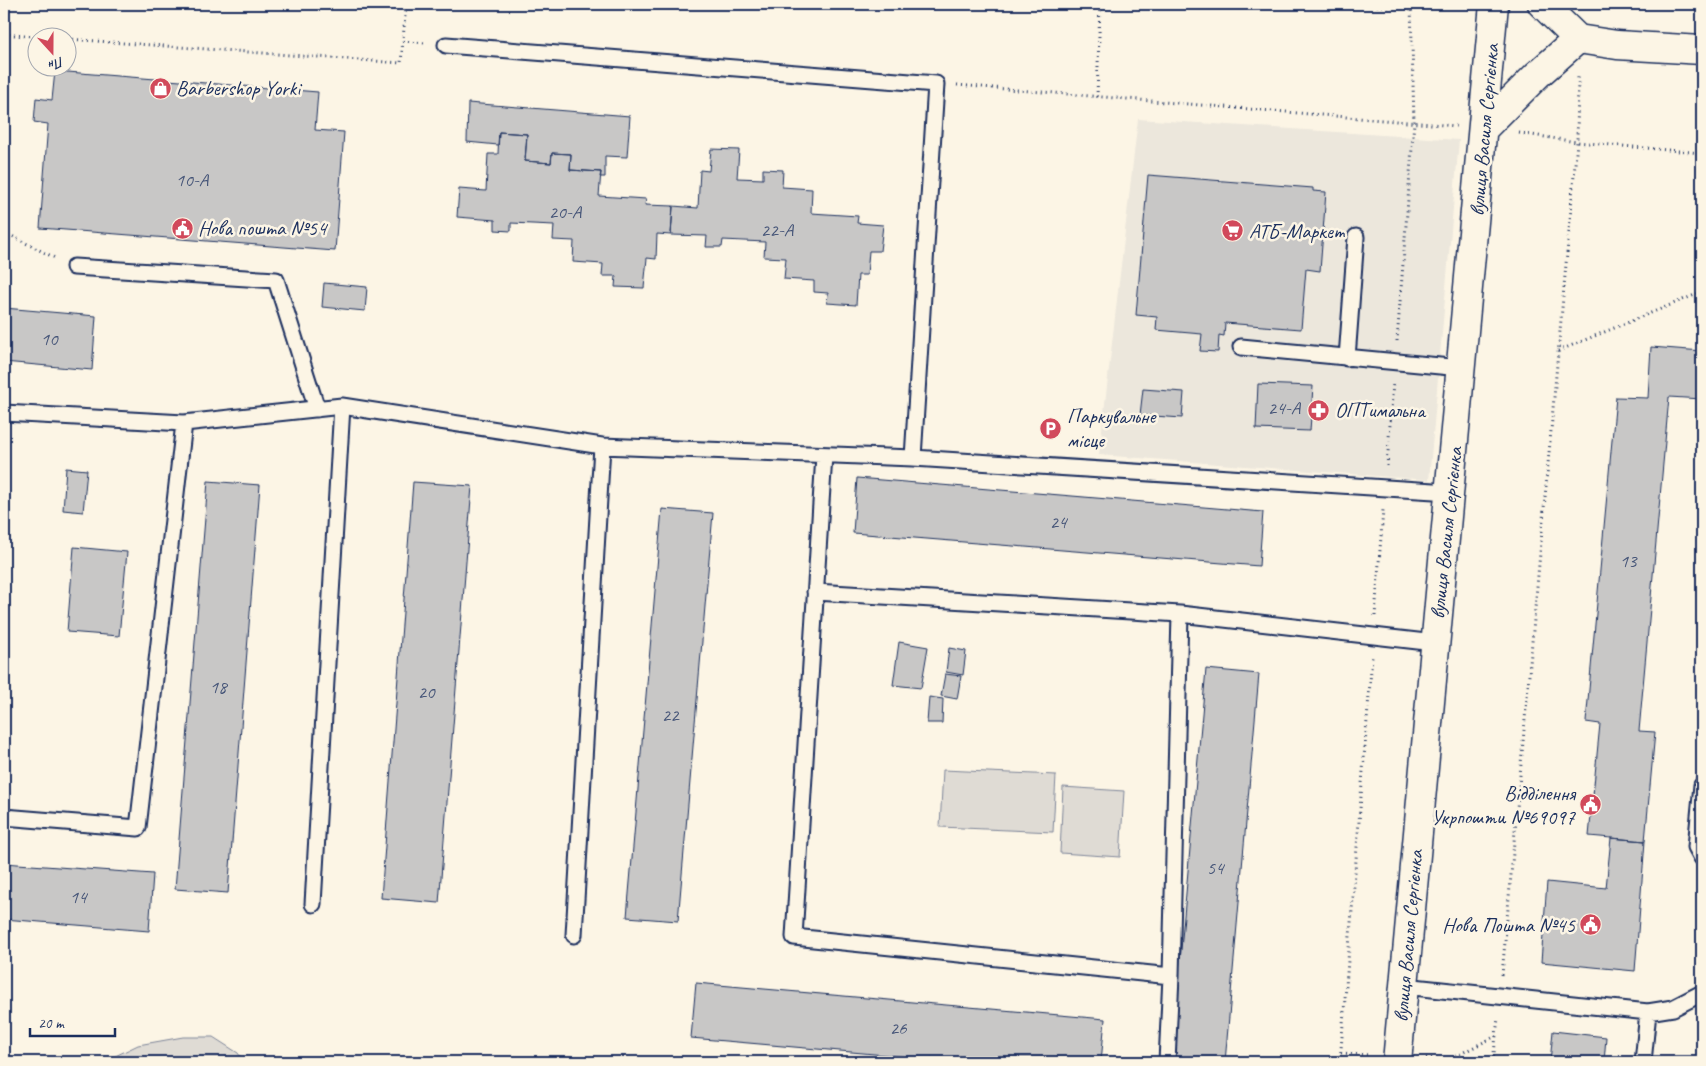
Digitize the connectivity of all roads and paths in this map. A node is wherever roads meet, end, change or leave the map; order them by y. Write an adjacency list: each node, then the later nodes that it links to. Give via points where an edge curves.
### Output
1 (406, 4): 9 (path, via 401,63)
2 (1100, 4): 14 (path)
3 (1362, 4): 6 (path)
4 (1494, 4): 16 (main road, вулиця Василя Сергієнка)
5 (1542, 4): 10 (main road)
6 (1410, 6): 15 (path)
7 (4, 34): 8 (path)
8 (28, 36)
9 (78, 40)
10 (1578, 40): 12 (main road); 16 (main road, via 1537,74)
11 (446, 45): 13 (lane)
12 (1702, 50)
13 (936, 84): 14 (path); 34 (lane)
14 (1097, 97): 15 (path)
15 (1414, 122): 16 (path); 26 (path)
16 (1484, 128): 17 (path); 27 (main road, вулиця Василя Сергієнка)
17 (1577, 142): 18 (path); 24 (path)
18 (1702, 153)
19 (4, 232): 21 (path)
20 (1356, 237): 25 (lane)
21 (74, 267): 29 (lane, via 276,280)
22 (1702, 292): 24 (path)
23 (1241, 347): 25 (lane)
24 (1558, 351): 49 (path)
25 (1347, 358): 26 (lane)
26 (1395, 362): 27 (lane); 35 (path)
27 (1461, 368): 36 (main road, вулиця Василя Сергієнка)
28 (342, 406): 29 (lane); 32 (lane); 44 (lane)
29 (317, 409): 31 (lane)
30 (4, 414): 31 (lane)
31 (184, 423): 42 (lane, via 138,828)
32 (602, 446): 33 (lane); 45 (lane)
33 (824, 455): 34 (lane); 37 (lane)
34 (913, 458): 35 (lane)
35 (1385, 488): 36 (lane); 39 (path)
36 (1450, 492): 40 (main road, вулиця Василя Сергієнка)
37 (815, 592): 38 (lane); 46 (lane, via 794,937)
38 (1180, 614): 39 (lane); 46 (lane)
39 (1374, 636): 40 (lane); 52 (path)
40 (1435, 642): 47 (main road, вулиця Василя Сергієнка)
41 (1702, 786): 43 (lane, via 1696,847)
42 (4, 817)
43 (1702, 858)
44 (313, 904)
45 (574, 935)
46 (1171, 976): 51 (lane)
47 (1404, 986): 49 (lane); 53 (main road, вулиця Василя Сергієнка)
48 (1702, 993): 50 (lane, via 1672,1008)
49 (1500, 996): 50 (lane); 54 (path)
50 (1648, 1012): 55 (lane)
51 (1167, 1062)
52 (1340, 1062)
53 (1397, 1062)
54 (1494, 1062)
55 (1643, 1062)

